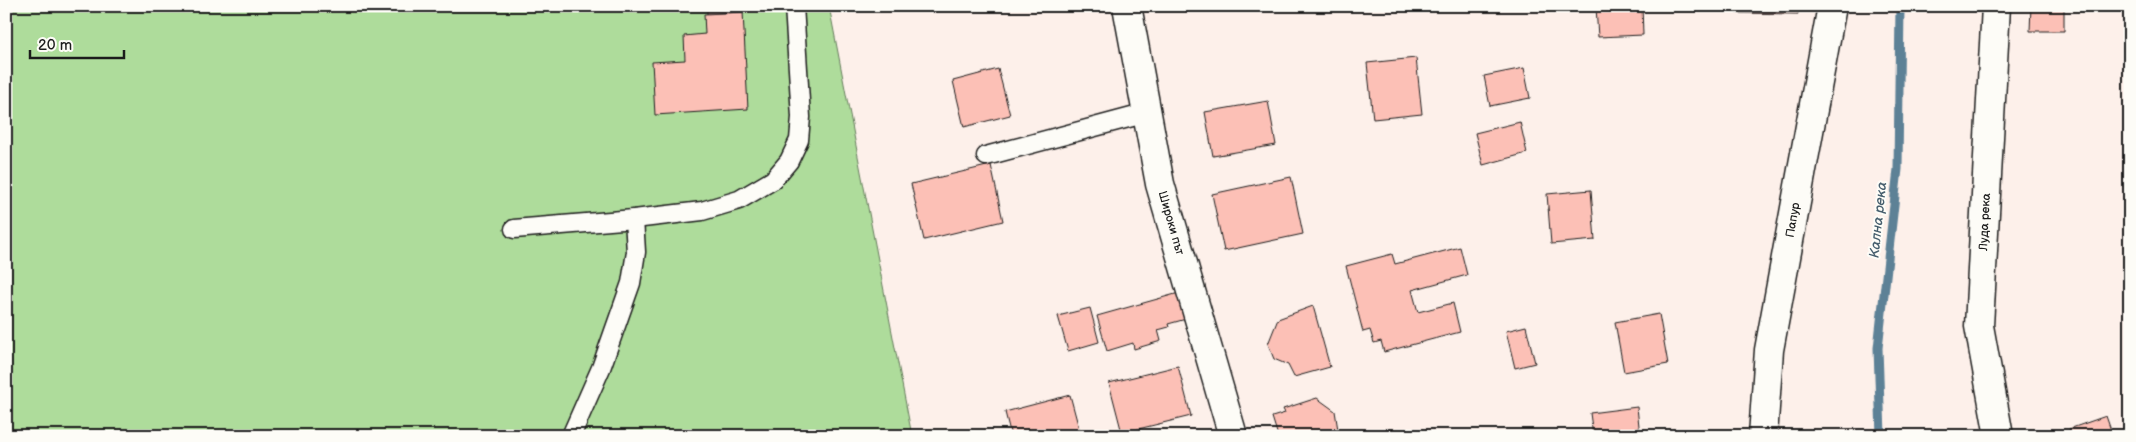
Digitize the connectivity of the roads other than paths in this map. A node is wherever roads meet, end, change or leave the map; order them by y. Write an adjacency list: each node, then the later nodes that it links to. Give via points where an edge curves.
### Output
1 (794, 6): 7 (lane, via 801,118 799,140 789,161 773,180 739,200 702,210)
2 (1127, 6): 5 (street, Широки път)
3 (1832, 6): 11 (street, Папур, via 1769,350)
4 (1996, 6): 12 (street, Луда река, via 1980,326)
5 (1147, 113): 6 (lane); 10 (street, Широки път, via 1160,184)
6 (986, 156)
7 (634, 219): 8 (lane); 9 (lane, via 636,252 631,283 601,368)
8 (514, 229)
9 (571, 436)
10 (1233, 436)
11 (1763, 436)
12 (1999, 436)

